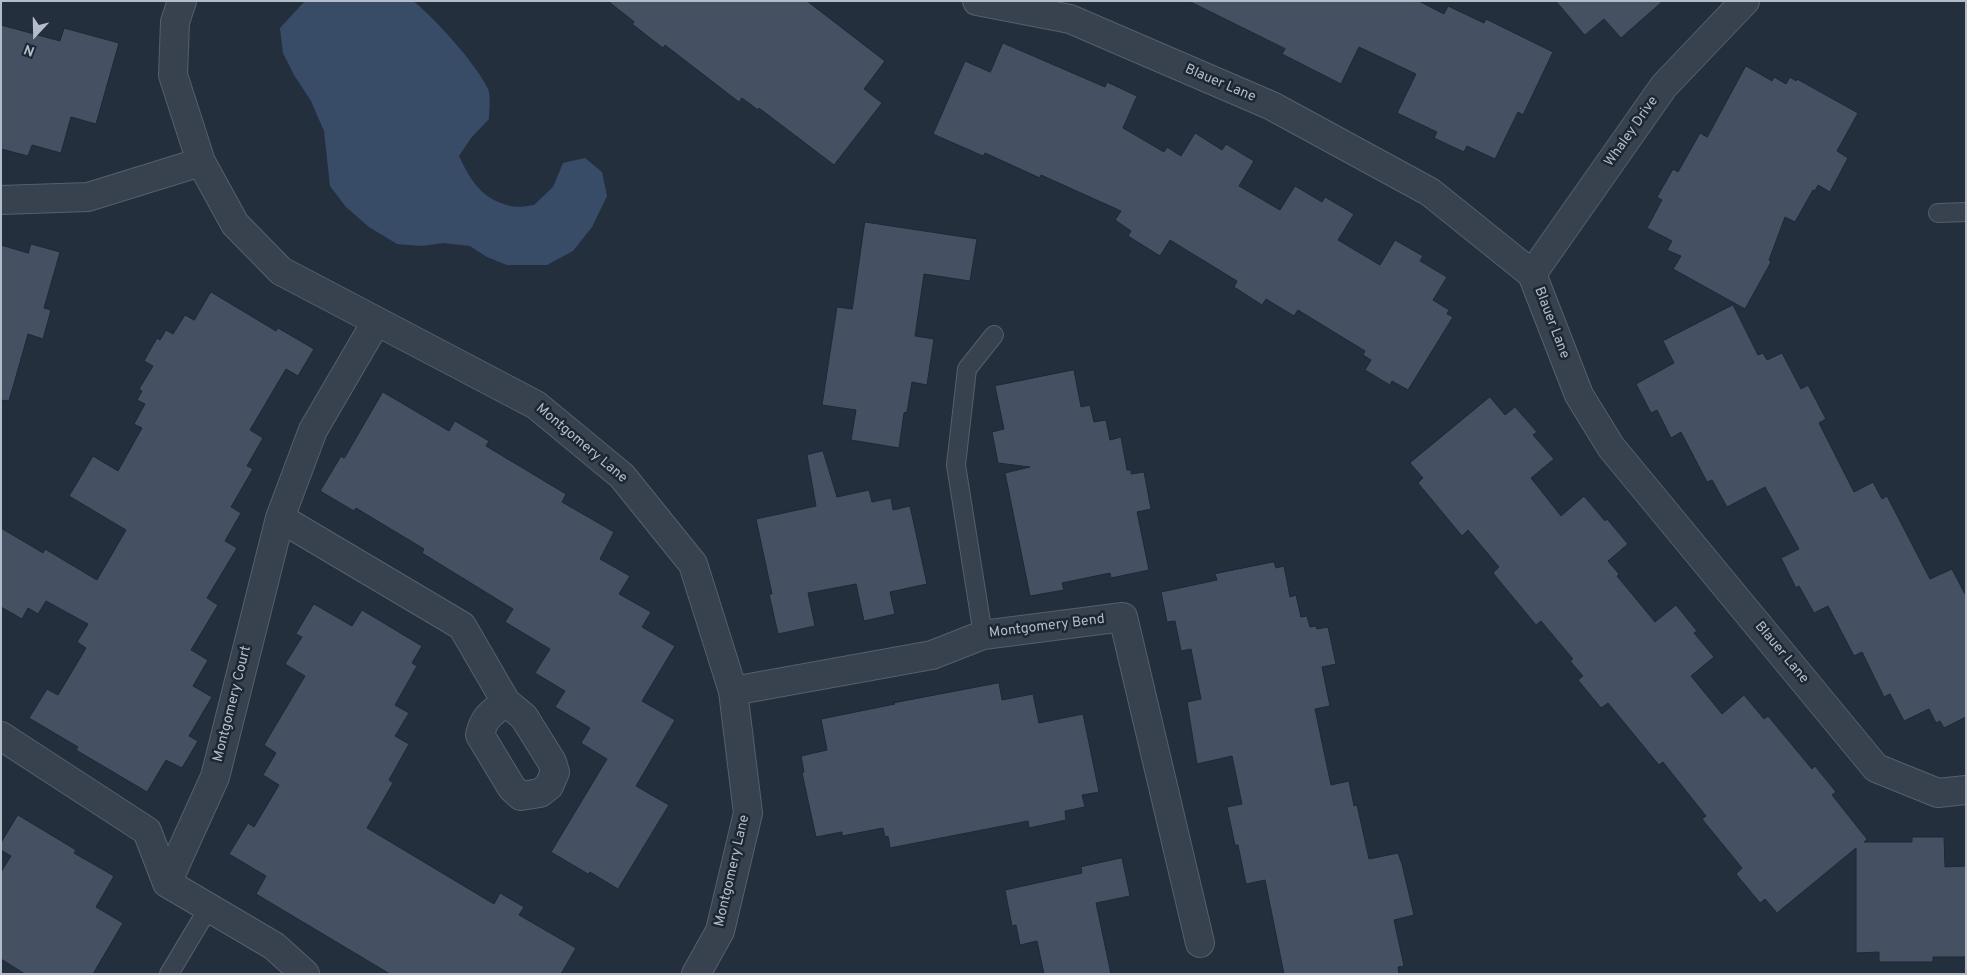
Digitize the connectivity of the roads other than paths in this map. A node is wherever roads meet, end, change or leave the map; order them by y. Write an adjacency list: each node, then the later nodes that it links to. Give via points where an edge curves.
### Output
1 (182, 1): 4 (street, Montgomery Lane, via 175,22 173,75)
2 (977, 1): 8 (street, Blauer Lane, via 1070,18 1272,106 1430,192)
3 (1745, 1): 8 (street, Whaley Drive, via 1664,86)
4 (201, 162): 5 (street, via 88,196); 9 (street, Montgomery Lane, via 235,224 281,271)
5 (1, 200)
6 (1966, 212): 7 (lane)
7 (1938, 213)
8 (1532, 274): 16 (street, Blauer Lane, via 1579,395 1611,447 1876,768 1938,793)
9 (376, 322): 11 (street, Montgomery Court, via 313,430); 13 (street, Montgomery Lane, via 536,405 622,476 693,564)
10 (994, 335): 12 (lane, via 967,369 956,465)
11 (280, 518): 14 (street, via 462,626); 17 (street, Montgomery Court, via 215,777)
12 (984, 635): 13 (street, Montgomery Bend, via 932,654); 19 (street, Montgomery Bend, via 1123,617)
13 (734, 691): 22 (street, Montgomery Lane, via 748,813 720,930)
14 (506, 702)
15 (1, 736): 17 (street, via 147,831)
16 (1966, 790)
17 (167, 883): 18 (street)
18 (209, 907): 20 (lane); 21 (street, via 274,946)
19 (1200, 943)
20 (169, 974)
21 (305, 974)
22 (696, 974)

